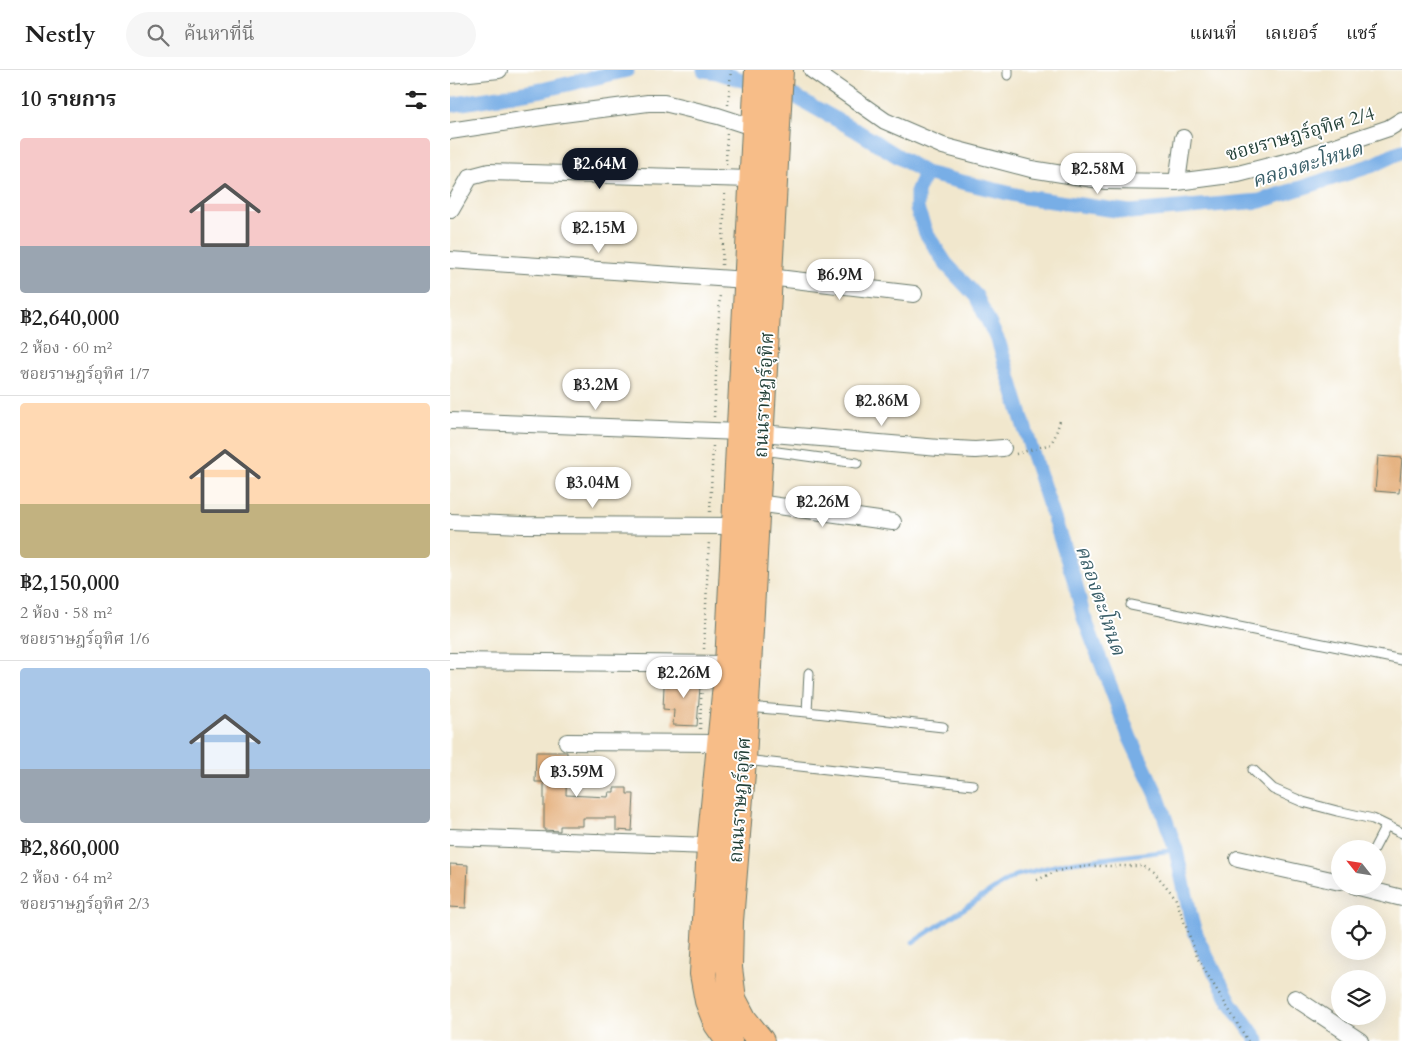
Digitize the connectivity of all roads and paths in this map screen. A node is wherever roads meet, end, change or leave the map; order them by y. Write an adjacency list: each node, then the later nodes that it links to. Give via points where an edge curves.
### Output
1 (499, 70): 6 (street)
2 (731, 70): 8 (path)
3 (758, 70): 7 (main road, ถนนราษฎร์อุทิศ)
4 (780, 70): 7 (main road, ถนนราษฎร์อุทิศ)
5 (812, 70): 14 (street, ซอยราษฎร์อุทิศ 2/4, via 885,121 943,146 1031,169 1097,179)
6 (450, 75)
7 (763, 118): 8 (street); 13 (main road, ถนนราษฎร์อุทิศ); 18 (main road, ถนนราษฎร์อุทิศ)
8 (727, 120): 10 (street, via 664,103 648,103); 12 (path)
9 (1402, 120): 14 (street, ซอยราษฎร์อุทิศ 2/4, via 1389,128 1297,159 1238,174)
10 (450, 131)
11 (1183, 138): 14 (street)
12 (725, 178): 13 (street); 15 (street, via 489,172 470,177); 17 (path)
13 (752, 178): 18 (main road, ถนนราษฎร์อุทิศ)
14 (1177, 182)
15 (451, 210)
16 (450, 260): 17 (street)
17 (721, 278): 18 (street); 22 (path)
18 (758, 279): 19 (street); 23 (main road, ถนนราษฎร์อุทิศ)
19 (914, 294)
20 (1061, 418): 24 (path, via 1051,444)
21 (450, 421): 22 (street)
22 (714, 431): 23 (street); 29 (path)
23 (754, 438): 24 (street); 25 (lane); 26 (main road, ถนนราษฎร์อุทิศ); 30 (main road, ถนนราษฎร์อุทิศ)
24 (1009, 451)
25 (857, 463)
26 (757, 502): 28 (street); 36 (main road, ถนนราษฎร์อุทิศ)
27 (450, 522): 29 (street)
28 (893, 522)
29 (709, 526): 30 (street); 34 (path)
30 (736, 526): 34 (main road, ถนนราษฎร์อุทิศ)
31 (1131, 605): 32 (lane)
32 (1402, 660)
33 (450, 661): 34 (street)
34 (715, 664): 40 (main road, ถนนราษฎร์อุทิศ); 40 (path)
35 (809, 672): 37 (lane)
36 (745, 707): 37 (lane); 41 (main road, ถนนราษฎร์อุทิศ)
37 (807, 712): 38 (lane)
38 (943, 727)
39 (567, 742): 40 (street)
40 (709, 743): 48 (main road, ถนนราษฎร์อุทิศ)
41 (743, 760): 43 (lane); 56 (main road, ถนนราษฎร์อุทิศ, via 729,968 733,999)
42 (1253, 770): 44 (lane, via 1273,789 1303,802 1373,819)
43 (973, 785)
44 (1386, 826): 45 (lane); 47 (lane)
45 (1402, 833)
46 (450, 837): 48 (street)
47 (1379, 840)
48 (710, 846): 55 (main road, ถนนราษฎร์อุทิศ, via 703,974 708,1001)
49 (1238, 859): 51 (street)
50 (1037, 880): 57 (path, via 1057,872 1089,866 1143,866 1154,872 1175,897 1198,958)
51 (1331, 880)
52 (1386, 894): 53 (street)
53 (1402, 898)
54 (1295, 998): 58 (street)
55 (729, 1041)
56 (761, 1041)
57 (1248, 1041)
58 (1360, 1041)

